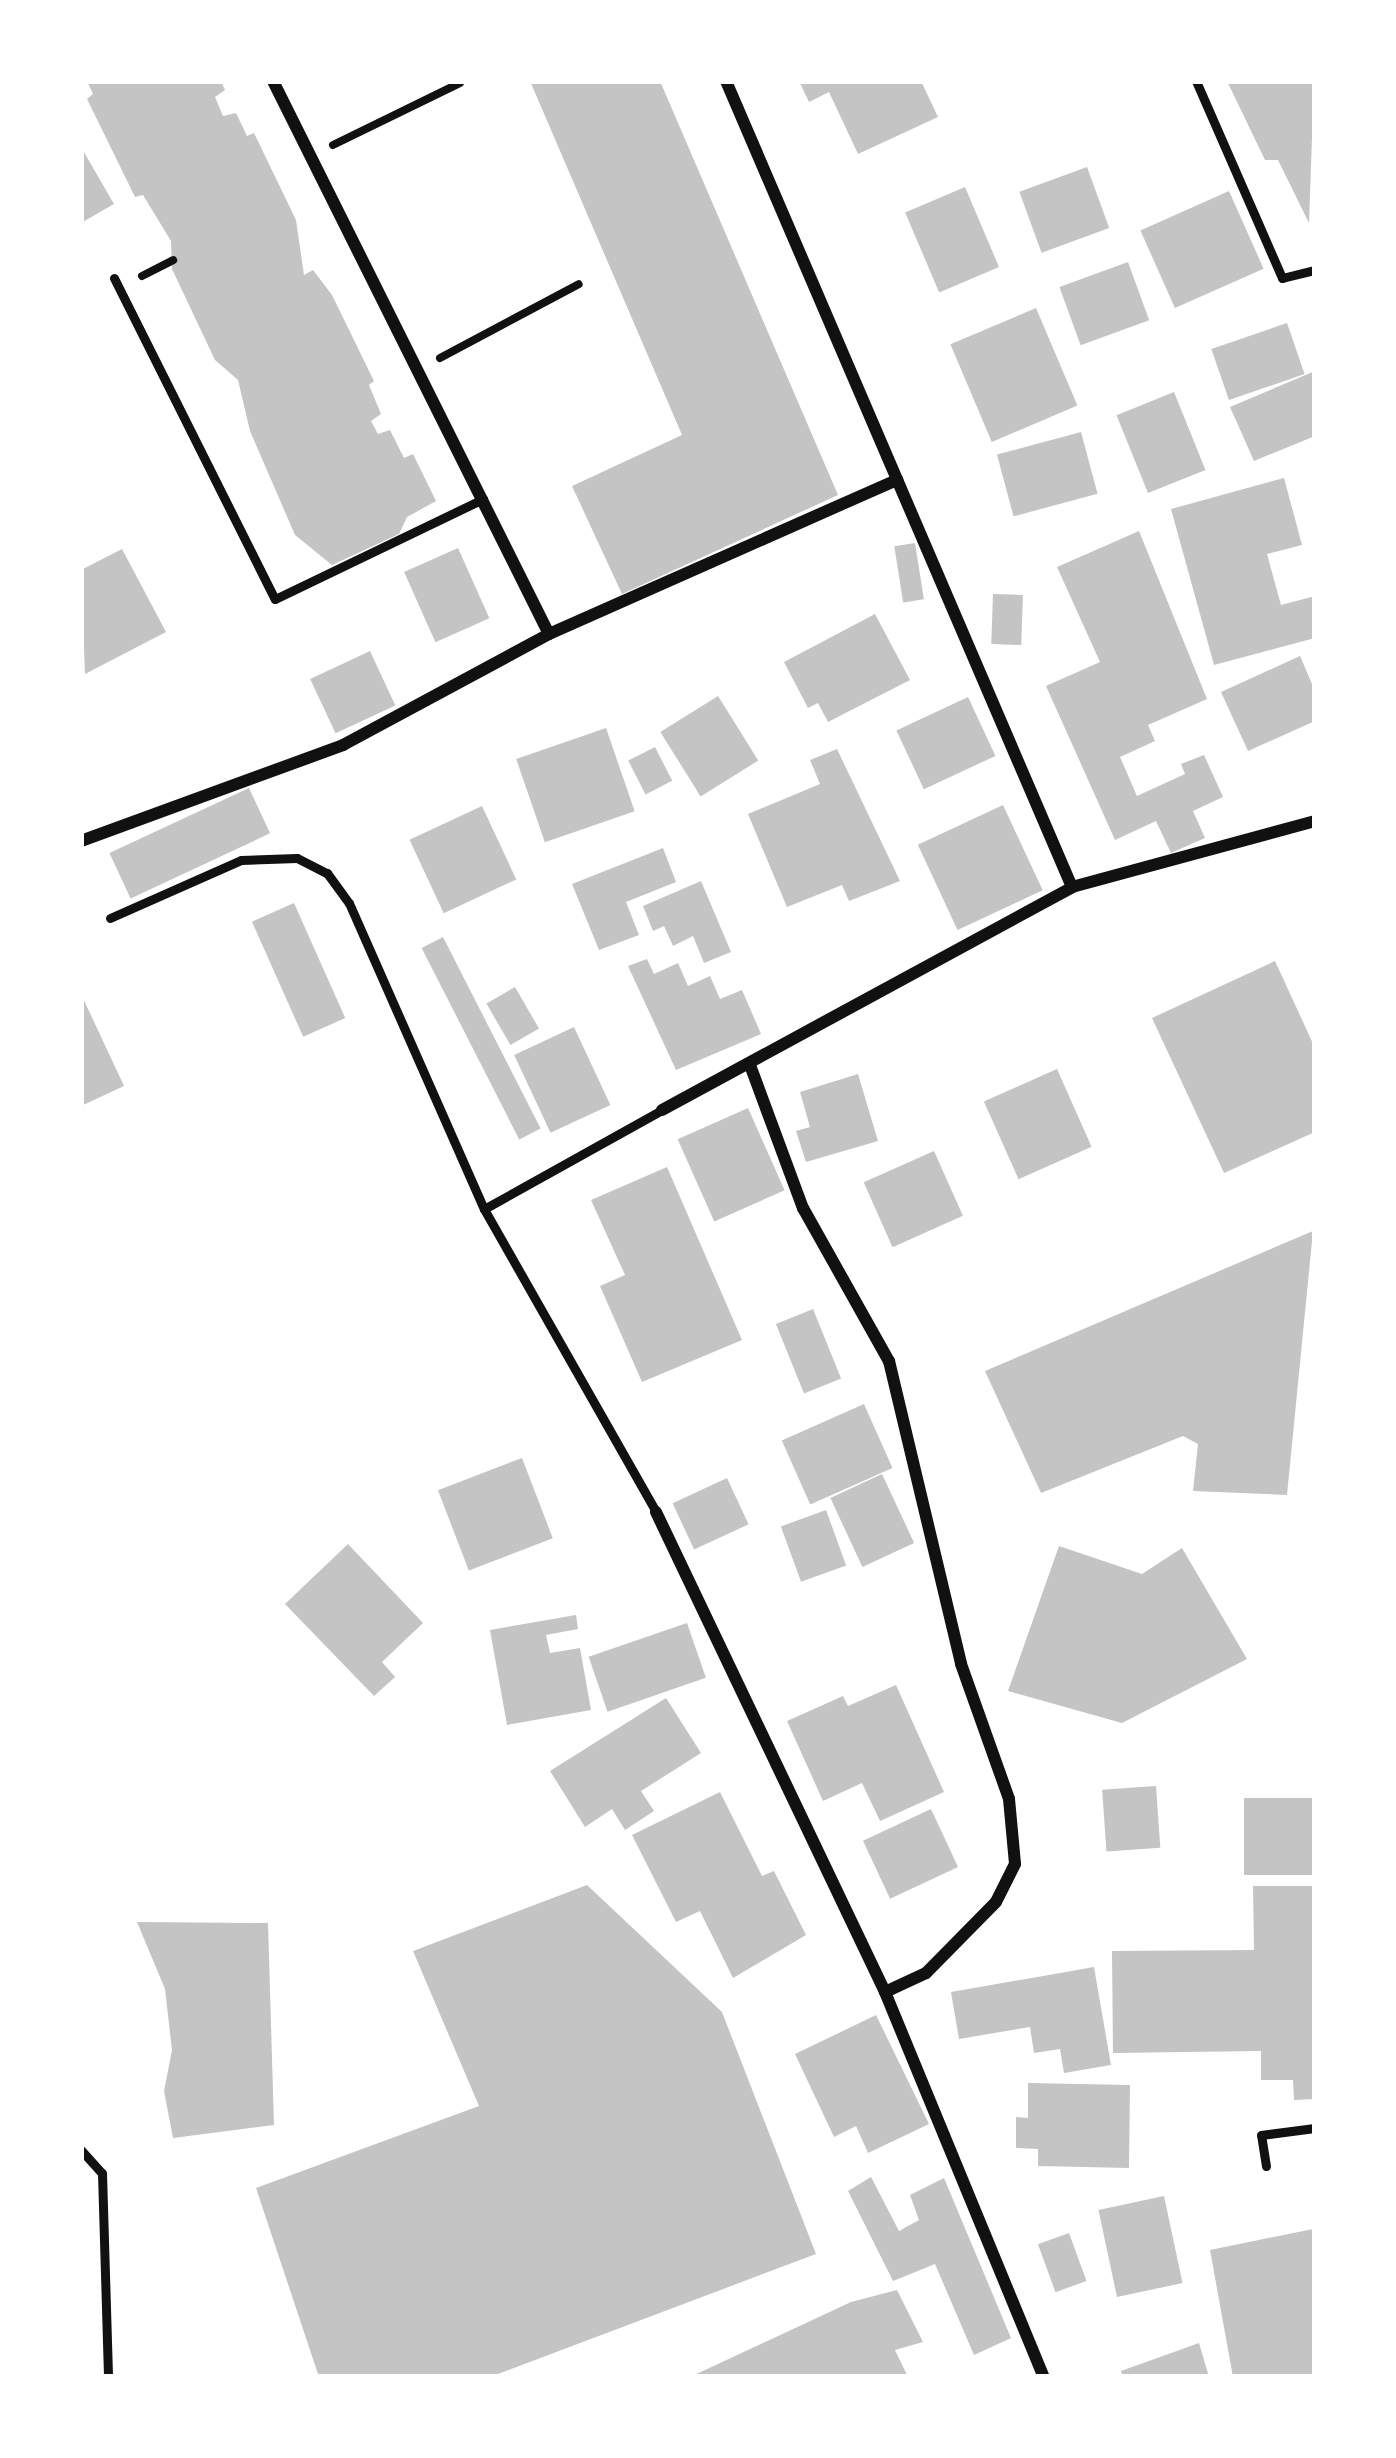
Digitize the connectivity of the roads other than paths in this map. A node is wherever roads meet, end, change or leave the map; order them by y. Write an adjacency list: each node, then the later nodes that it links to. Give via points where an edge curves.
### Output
1 (273, 81): 7 (street)
2 (726, 81): 6 (street)
3 (1196, 81): 4 (lane, via 1282,278)
4 (1315, 270)
5 (115, 278): 7 (lane, via 275,599)
6 (897, 480): 8 (street); 11 (street)
7 (483, 500): 8 (street)
8 (550, 634): 10 (street, via 343,745)
9 (1315, 821): 11 (street)
10 (81, 841)
11 (1072, 887): 13 (street)
12 (110, 918): 15 (lane, via 241,860 297,858 327,873 349,903)
13 (750, 1065): 14 (street); 17 (street, via 803,1208 889,1361 961,1664 1009,1799 1016,1864 996,1902 926,1973)
14 (662, 1109): 15 (lane)
15 (484, 1209): 16 (lane)
16 (656, 1512): 17 (street)
17 (885, 1992): 22 (street)
18 (1315, 2128): 20 (lane, via 1261,2135)
19 (81, 2150): 21 (lane, via 102,2173)
20 (1266, 2167)
21 (109, 2377)
22 (1044, 2377)

